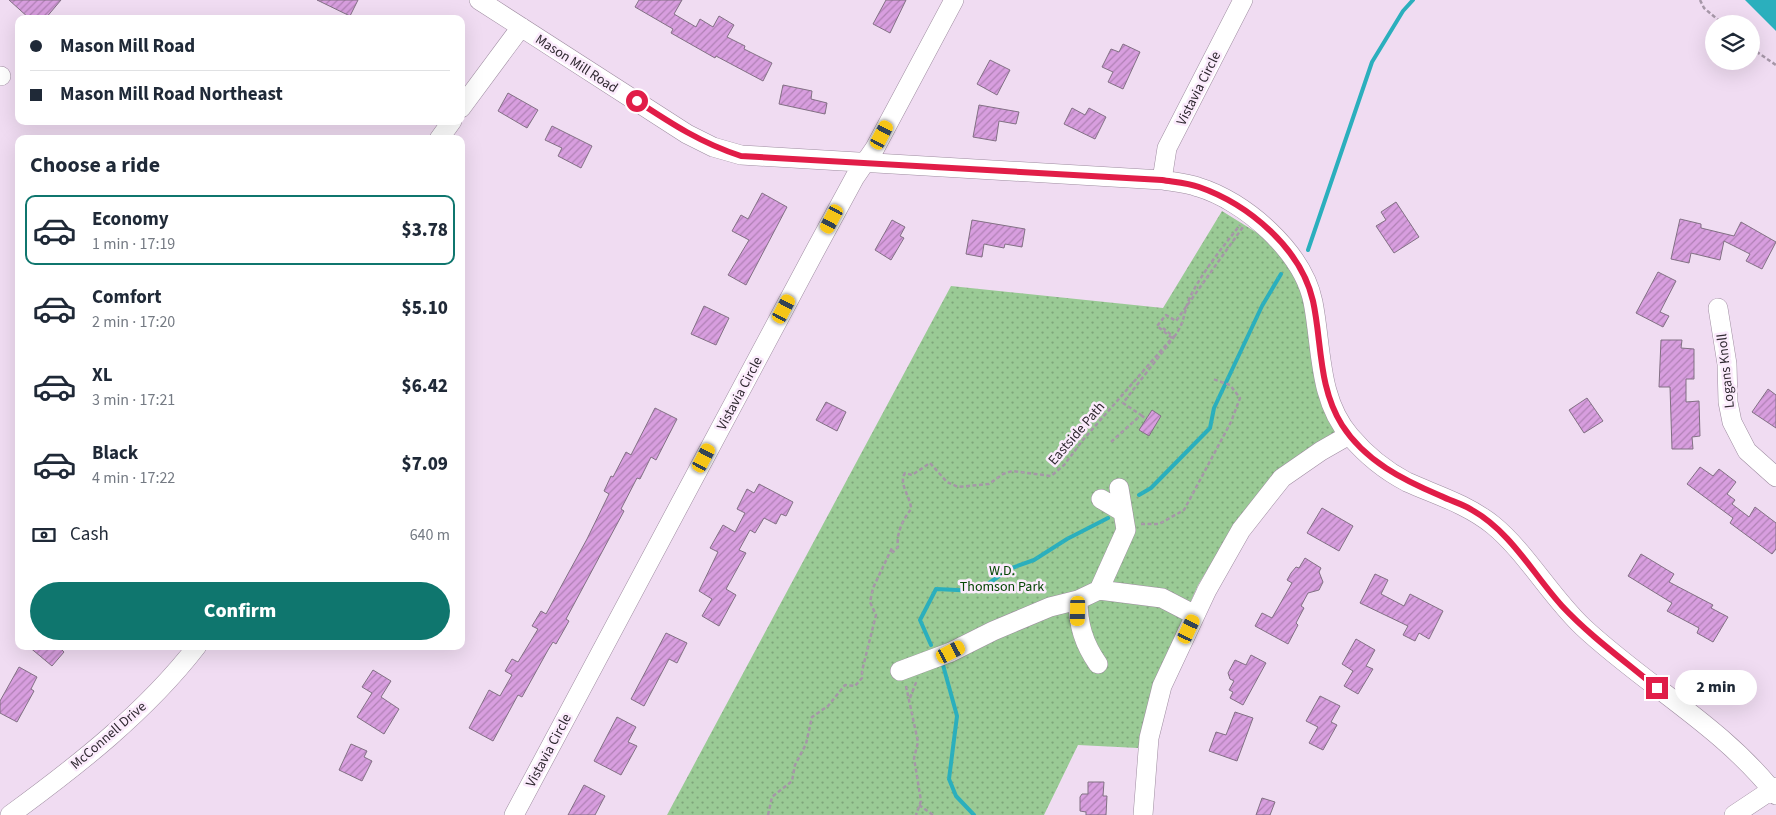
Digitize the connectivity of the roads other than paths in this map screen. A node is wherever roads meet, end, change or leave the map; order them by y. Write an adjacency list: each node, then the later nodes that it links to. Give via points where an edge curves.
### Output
1 (479, 0): 4 (street, Mason Mill Road)
2 (954, 0): 6 (street, Vistavia Circle)
3 (1243, 0): 7 (street, Vistavia Circle, via 1167,148)
4 (521, 27): 5 (street); 6 (street, Mason Mill Road, via 687,134 713,147 741,156)
5 (465, 103)
6 (865, 163): 7 (street, Mason Mill Road); 22 (street, Vistavia Circle, via 811,257)
7 (1162, 180): 9 (street, Mason Mill Road, via 1198,187 1235,204 1274,235 1295,261 1313,300 1326,392)
8 (1718, 308): 10 (street, Logans Knoll, via 1732,422 1747,451)
9 (1349, 435): 16 (street, via 1282,478 1240,530); 20 (street, Mason Mill Road, via 1390,472 1472,510 1494,526 1584,628 1730,746)
10 (1776, 477)
11 (1119, 488): 13 (street)
12 (1101, 499): 13 (street)
13 (1124, 521): 14 (street)
14 (1100, 590): 15 (street); 16 (street, via 1162,598)
15 (1078, 600): 18 (street, via 1078,622 1088,650); 19 (street, via 1050,607 951,652)
16 (1188, 611): 23 (street, via 1162,686 1149,738)
17 (194, 650): 21 (street, McConnell Drive, via 149,700 83,758)
18 (1098, 664)
19 (900, 671)
20 (1775, 790): 24 (street)
21 (10, 815)
22 (514, 815)
23 (1143, 815)
24 (1734, 815)

